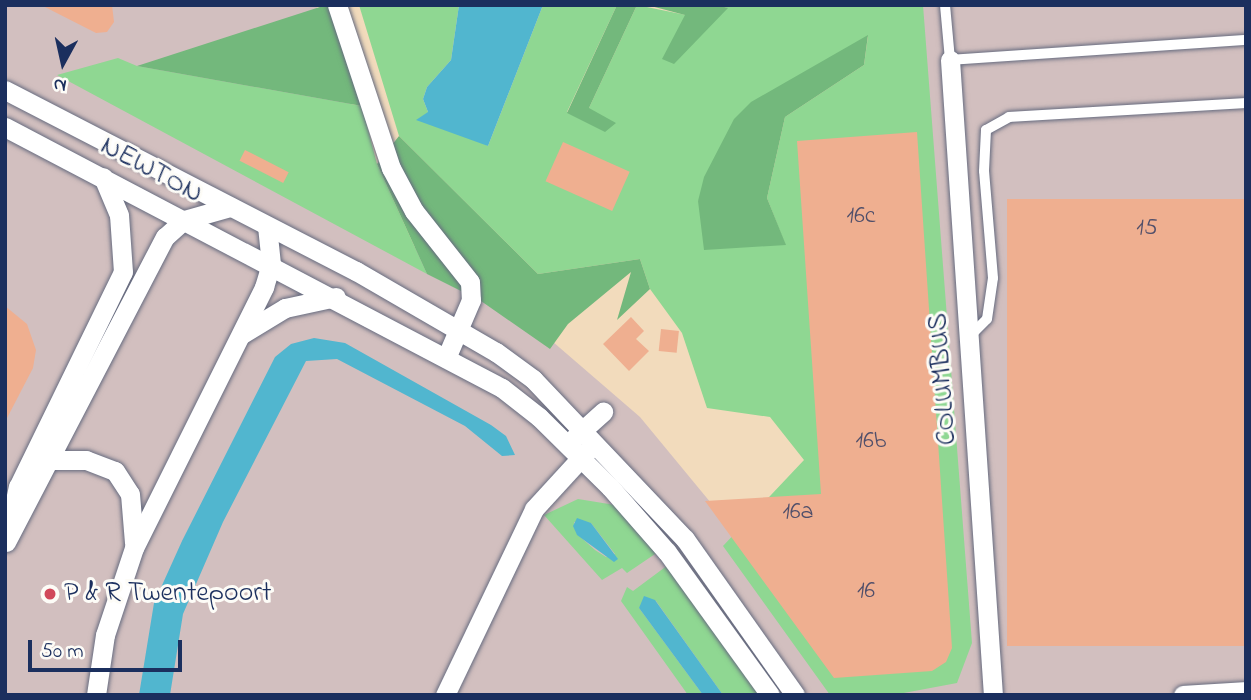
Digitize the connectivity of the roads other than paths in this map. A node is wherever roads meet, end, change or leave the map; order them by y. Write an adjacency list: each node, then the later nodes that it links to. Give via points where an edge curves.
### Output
1 (337, 5): 14 (street, via 391,168 414,211 470,282 471,300)
2 (945, 5): 4 (lane)
3 (1246, 40): 4 (lane)
4 (950, 60): 16 (street, COLUMBUS)
5 (5, 90): 9 (street, NEWTON)
6 (1246, 103): 16 (lane, via 1009,117 986,130 984,171 993,278 987,319)
7 (5, 127): 8 (street, NEWTON)
8 (103, 177): 10 (street, NEWTON); 22 (street, via 119,215 123,272 18,487)
9 (230, 206): 10 (street); 11 (street, NEWTON)
10 (184, 220): 12 (street, NEWTON); 21 (street, via 165,237)
11 (267, 226): 12 (street); 14 (street, NEWTON)
12 (271, 264): 13 (street, NEWTON); 15 (street)
13 (336, 298): 15 (street, via 285,307); 17 (street, NEWTON)
14 (460, 330): 17 (street); 19 (street, via 533,379)
15 (241, 334): 23 (street)
16 (969, 338): 29 (street, COLUMBUS)
17 (447, 356): 20 (street, via 502,388)
18 (603, 412): 19 (street)
19 (590, 436): 20 (street); 28 (street, via 685,539)
20 (573, 451): 26 (street, via 534,509); 27 (street, via 667,552)
21 (48, 460): 22 (street); 23 (street, via 86,460 115,471 130,494)
22 (6, 543)
23 (134, 548): 25 (street, via 105,635)
24 (1246, 691): 30 (street)
25 (96, 695)
26 (445, 695)
27 (770, 695)
28 (795, 695)
29 (993, 695)
30 (1183, 695)

